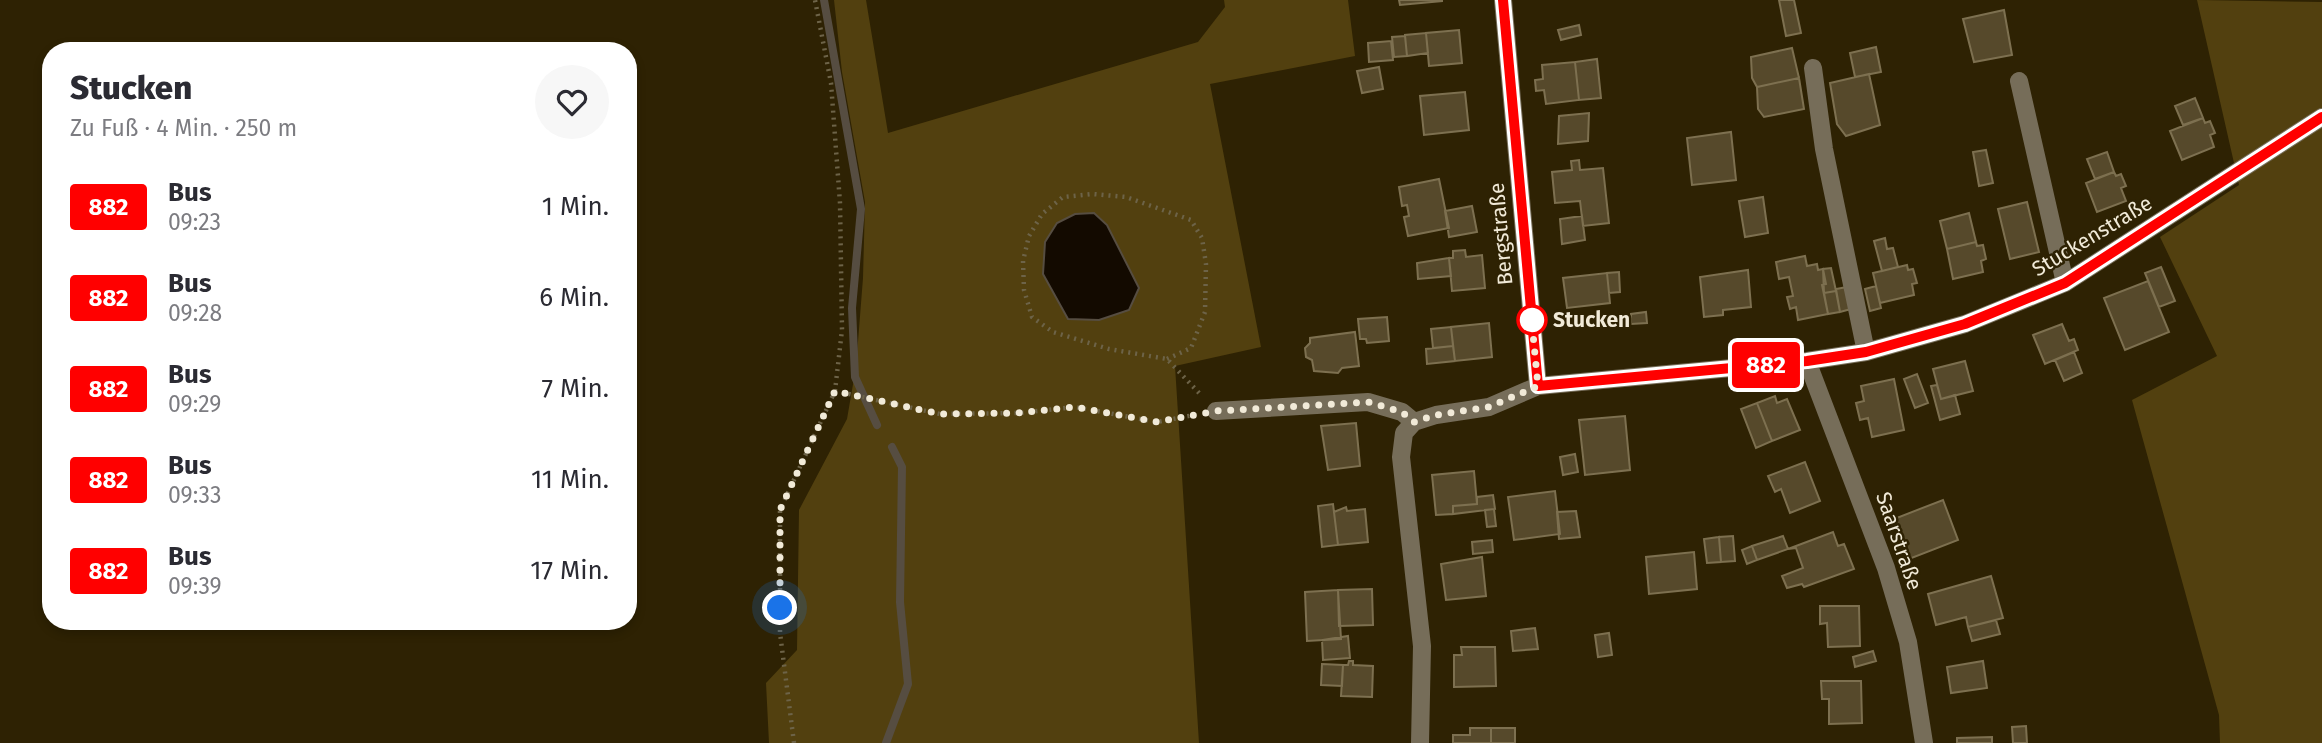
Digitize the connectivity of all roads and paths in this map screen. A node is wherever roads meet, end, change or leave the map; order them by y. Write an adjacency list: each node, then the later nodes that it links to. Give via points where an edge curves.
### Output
1 (816, 0): 11 (path, via 831,83 840,203 842,330)
2 (1503, 0): 10 (street, Bergstraße)
3 (1813, 68): 7 (street, via 1824,149)
4 (2019, 81): 6 (street)
5 (2322, 117): 6 (street, Stuckenstraße)
6 (2065, 283): 7 (street, Stuckenstraße, via 1965,324)
7 (1866, 352): 9 (street, Stuckenstraße)
8 (1167, 359): 8 (path, via 1109,349 1053,332 1032,317 1024,290 1028,236 1042,214 1063,197 1126,197 1191,220 1202,238 1206,264 1205,312 1191,348); 12 (path)
9 (1807, 361): 10 (street, Stuckenstraße); 16 (street, Saarstraße, via 1886,568 1908,642)
10 (1538, 386): 13 (street, via 1489,407)
11 (835, 391): 12 (path, via 940,414 1075,407 1157,422); 14 (path, via 780,510 780,633)
12 (1216, 411): 13 (street, via 1368,402 1402,412)
13 (1414, 422): 15 (street, via 1404,433 1401,457 1422,646)
14 (794, 743)
15 (1420, 743)
16 (1924, 743)

